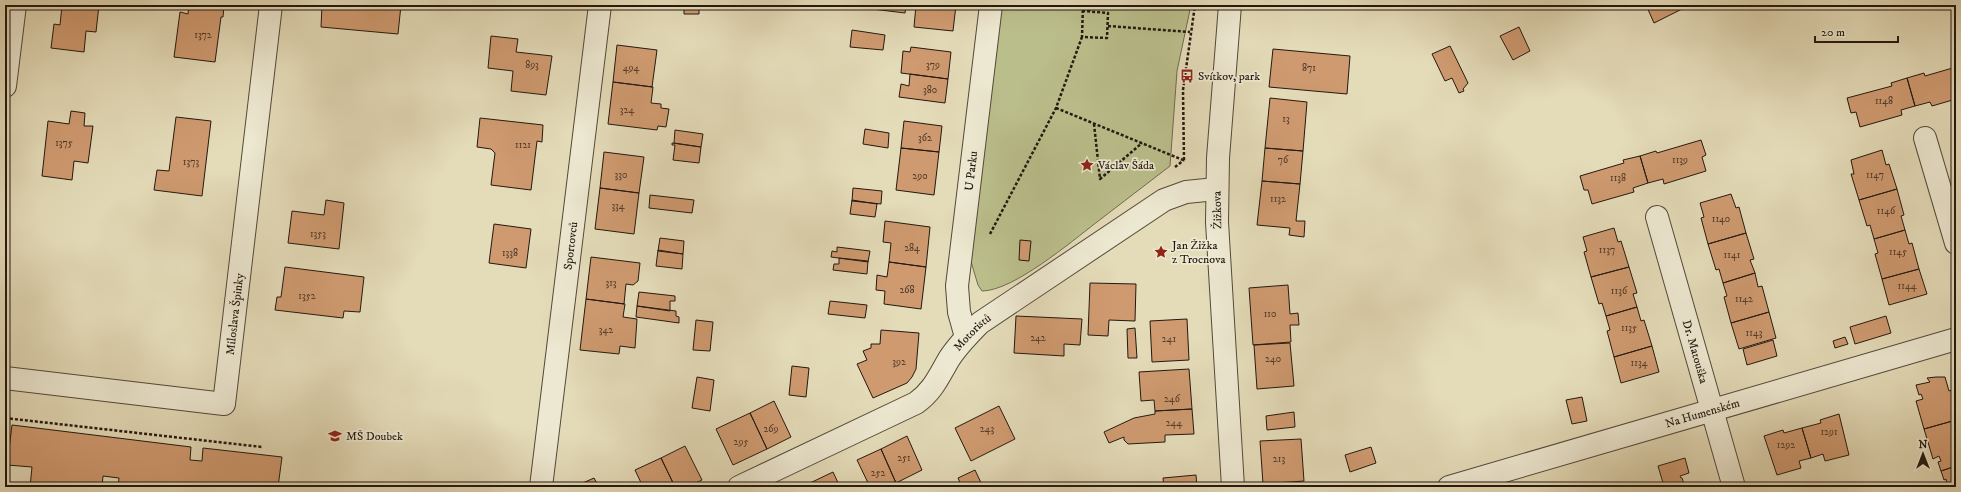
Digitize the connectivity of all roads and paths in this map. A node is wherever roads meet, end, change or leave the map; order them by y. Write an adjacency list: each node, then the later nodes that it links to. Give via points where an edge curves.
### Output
1 (15, 5): 14 (street)
2 (271, 5): 25 (street, Miloslava Špinky, via 224,404)
3 (600, 5): 29 (street, Sportovců)
4 (991, 5): 23 (street, U Parku, via 957,286 959,312)
5 (1083, 5): 9 (path)
6 (1096, 5): 10 (path)
7 (1195, 5): 12 (path)
8 (1230, 5): 19 (street, Žižkova)
9 (1084, 11): 10 (path); 13 (path)
10 (1088, 12): 11 (path, via 1108,13)
11 (1108, 26): 12 (path); 13 (path, via 1107,38)
12 (1190, 32): 18 (path, via 1183,90 1184,160)
13 (1082, 37): 15 (path)
14 (5, 86)
15 (1056, 108): 16 (path); 21 (path)
16 (1094, 124): 18 (path); 18 (path, via 1100,179)
17 (1925, 138): 22 (street)
18 (1142, 144)
19 (1216, 189): 23 (street, Motoristů, via 1186,192 1164,200 980,323); 31 (street, Žižkova)
20 (1657, 217): 26 (street, Dr. Matouška)
21 (987, 239)
22 (1956, 243)
23 (966, 337): 30 (street, Motoristů, via 949,359 935,385 916,403)
24 (1956, 339): 26 (street, Na Humenském)
25 (5, 378)
26 (1711, 411): 32 (street, Na Humenském); 33 (street, Dr. Matouška)
27 (5, 418): 28 (path)
28 (262, 447)
29 (541, 487)
30 (739, 487)
31 (1233, 487)
32 (1449, 487)
33 (1734, 487)

